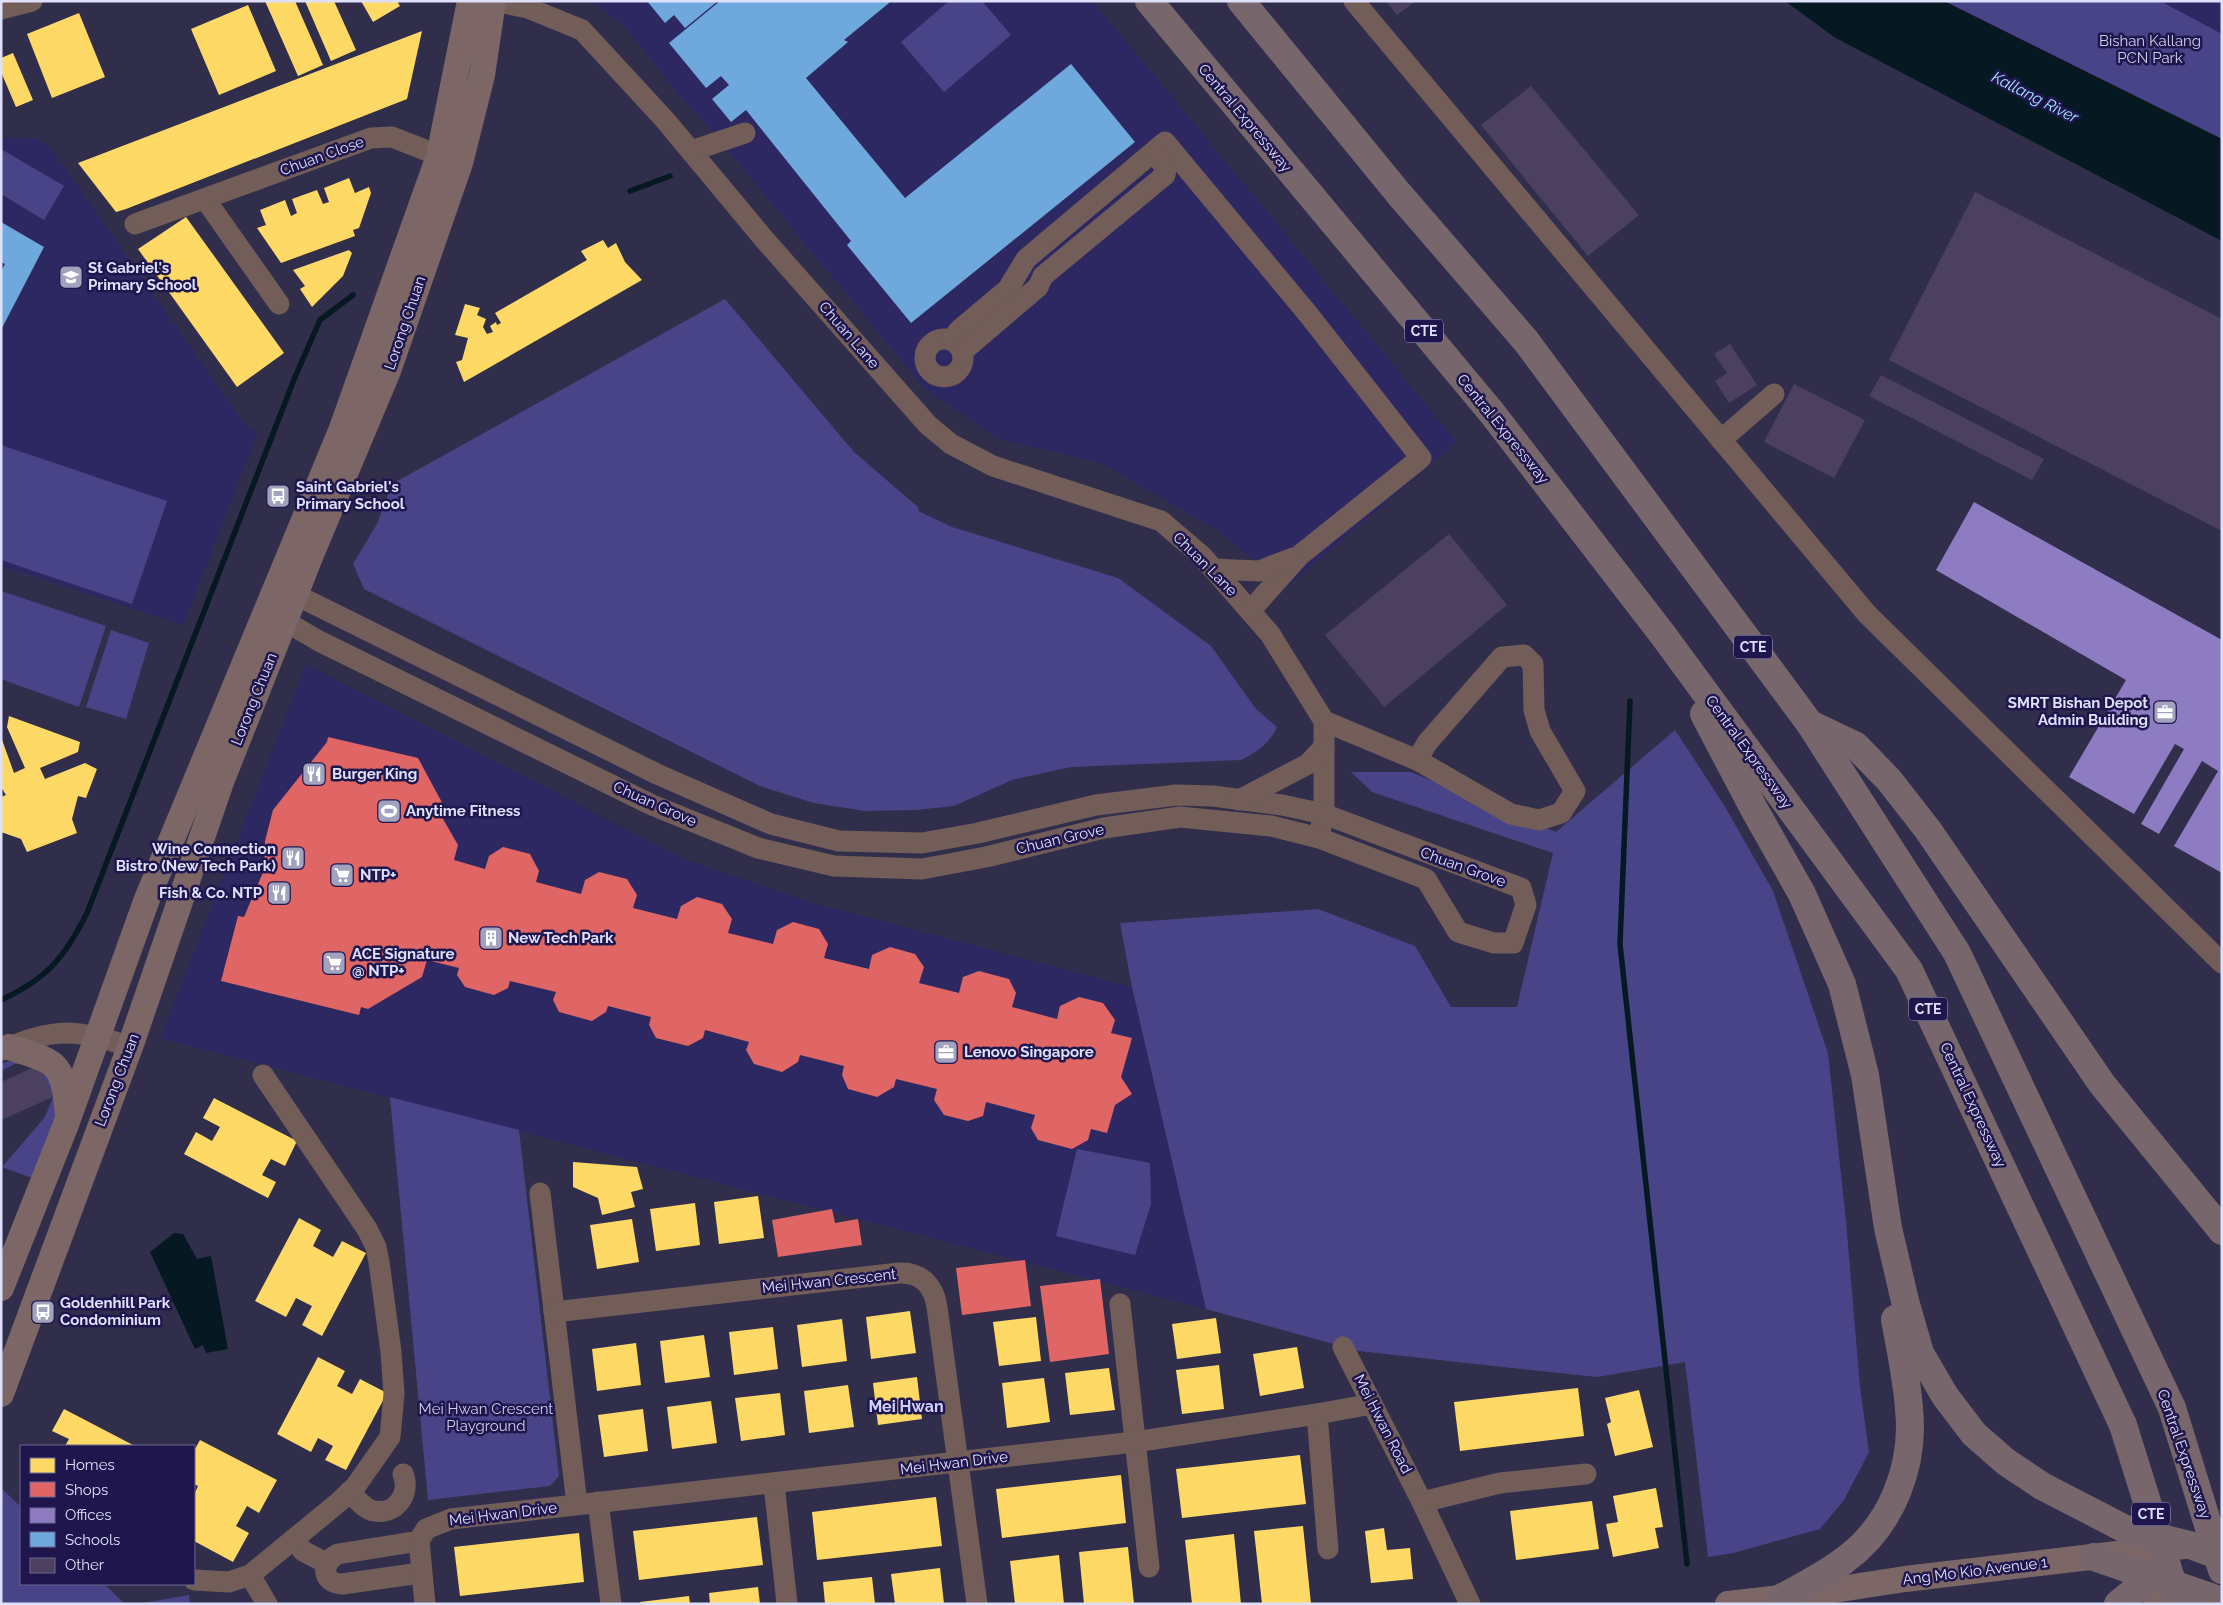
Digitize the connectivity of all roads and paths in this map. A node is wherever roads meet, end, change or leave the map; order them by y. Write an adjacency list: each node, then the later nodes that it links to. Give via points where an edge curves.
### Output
1 (32, 1): 7 (street)
2 (470, 1): 10 (main road, Lorong Chuan)
3 (493, 1): 9 (street, Chuan Lane, via 528,8 582,30); 10 (main road, Lorong Chuan, via 482,74)
4 (1148, 1): 25 (highway, Central Expressway / CTE, via 1492,413)
5 (1242, 1): 27 (highway, Central Expressway / CTE, via 1399,194 1526,341)
6 (1354, 1): 19 (street)
7 (1, 9)
8 (745, 133): 9 (street)
9 (691, 151): 21 (street, Chuan Lane, via 922,418 952,444 993,466 1161,521)
10 (449, 160): 11 (street, Chuan Close, via 392,137 371,138); 14 (main road, Lorong Chuan)
11 (205, 199): 12 (street, Chuan Close); 13 (street)
12 (135, 224)
13 (279, 304)
14 (386, 341): 16 (main road, Lorong Chuan); 17 (main road, Lorong Chuan)
15 (957, 345): 20 (street, via 959,330 1008,289 1026,259 1165,142 1308,314 1421,458)
16 (364, 361): 17 (street); 22 (main road, Lorong Chuan)
17 (388, 371): 22 (main road, Lorong Chuan)
18 (1774, 394): 19 (street)
19 (1721, 440): 33 (street, via 1867,614)
20 (1300, 555): 21 (street, via 1259,571); 23 (street)
21 (1213, 569): 23 (street, Chuan Lane)
22 (287, 590): 24 (main road, Lorong Chuan); 30 (street, Chuan Grove, via 657,774 771,824 839,841 922,843 1096,805 1176,795)
23 (1250, 611): 26 (street, Chuan Lane, via 1274,642)
24 (276, 615): 32 (street, Chuan Grove, via 319,640 652,805 758,848 834,866 922,869 1104,828 1180,817 1271,826); 34 (main road, Lorong Chuan, via 251,653 205,755); 35 (main road, Lorong Chuan)
25 (1663, 635): 40 (highway, via 1802,894 1842,984 1865,1075); 85 (highway, Central Expressway / CTE, bridge, via 1909,970 2123,1425)
26 (1324, 721): 28 (street); 29 (street)
27 (1810, 724): 41 (highway, via 1856,746 1889,780 1928,830 2102,1084); 69 (highway, Central Expressway / CTE, bridge, via 1957,952 2172,1408)
28 (1324, 747): 30 (street, via 1308,764); 31 (street)
29 (1417, 760): 29 (street, via 1511,814 1539,820 1561,813 1575,791 1540,731 1534,710 1533,664 1524,655 1502,657)
30 (1239, 800): 31 (street, Chuan Grove, via 1282,804)
31 (1324, 814): 32 (street); 32 (street, Chuan Grove, via 1520,888 1526,905 1513,943 1494,943 1458,932 1426,879)
32 (1319, 838)
33 (2222, 964)
34 (97, 1035): 35 (street); 36 (street, via 48,1033); 38 (main road, Lorong Chuan)
35 (130, 1046): 43 (main road, Lorong Chuan)
36 (5, 1049): 38 (main road, via 49,1060 59,1070 65,1084)
37 (263, 1075): 55 (street, via 376,1246 391,1352 393,1416 390,1437)
38 (68, 1118): 42 (main road, Lorong Chuan)
39 (540, 1193): 45 (street)
40 (1888, 1228): 63 (highway, via 1904,1301 1920,1353 1945,1396 1974,1434 2006,1462 2081,1508 2127,1530); 75 (highway, via 1892,1302 1910,1410 1908,1456 1898,1493 1872,1536 1846,1560)
41 (2222, 1231)
42 (4, 1281): 43 (main road, via 26,1273)
43 (41, 1286): 47 (main road, Lorong Chuan)
44 (1120, 1304): 50 (street)
45 (554, 1312): 51 (street, Mei Hwan Crescent, via 899,1273 916,1275 925,1281 936,1301); 58 (street)
46 (1343, 1347): 48 (street, Mei Hwan Road)
47 (1, 1394)
48 (1372, 1404): 49 (street, Mei Hwan Drive); 57 (street, Mei Hwan Road)
49 (1317, 1414): 50 (street, Mei Hwan Drive); 64 (street)
50 (1135, 1442): 51 (street, Mei Hwan Drive); 68 (street)
51 (957, 1462): 54 (street, Mei Hwan Drive); 80 (street, Mei Hwan Crescent)
52 (403, 1474): 55 (street, via 406,1486 400,1503 384,1511 368,1509)
53 (1586, 1474): 57 (street, via 1500,1484)
54 (774, 1484): 56 (street, Mei Hwan Drive); 79 (street)
55 (349, 1492): 60 (street)
56 (598, 1502): 58 (street, Mei Hwan Drive); 78 (street)
57 (1422, 1502): 81 (street, Mei Hwan Road)
58 (577, 1504): 61 (street, Mei Hwan Drive, via 451,1519 426,1529)
59 (2222, 1530): 63 (highway)
60 (294, 1539): 67 (street, via 303,1551); 71 (street)
61 (419, 1540): 67 (street, via 338,1554); 70 (street)
62 (2222, 1542): 63 (main road, Ang Mo Kio Avenue 1)
63 (2190, 1545): 65 (main road, Ang Mo Kio Avenue 1); 66 (highway); 72 (highway)
64 (1328, 1549)
65 (2094, 1557): 72 (highway); 75 (main road, Ang Mo Kio Avenue 1, via 1904,1579)
66 (2222, 1557)
67 (326, 1563): 70 (street, via 329,1579 334,1583)
68 (1149, 1567)
69 (2222, 1570)
70 (421, 1573): 77 (street)
71 (250, 1575): 73 (street, via 229,1582); 76 (street)
72 (2150, 1577): 74 (highway); 83 (highway)
73 (195, 1580)
74 (2213, 1597): 84 (main road)
75 (1781, 1598): 82 (main road, Ang Mo Kio Avenue 1)
76 (267, 1604)
77 (425, 1604)
78 (611, 1604)
79 (787, 1604)
80 (977, 1604)
81 (1470, 1604)
82 (1728, 1604)
83 (2118, 1604)
84 (2156, 1604)
85 (2180, 1604)

